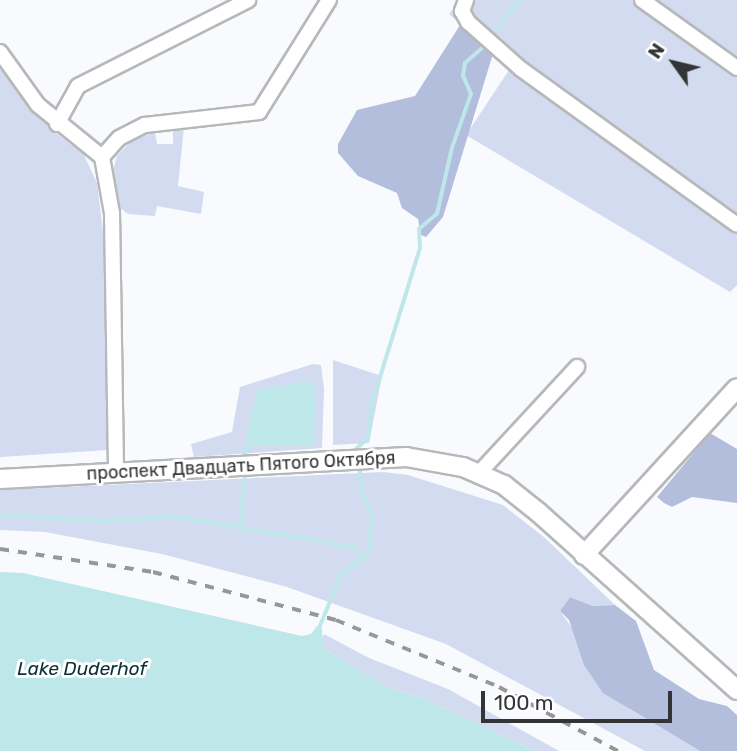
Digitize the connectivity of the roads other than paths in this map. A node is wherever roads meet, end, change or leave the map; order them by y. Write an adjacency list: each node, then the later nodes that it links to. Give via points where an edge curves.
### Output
1 (248, 0): 7 (street, via 78,86)
2 (329, 0): 8 (street, via 259,113 145,125 119,138)
3 (466, 0): 9 (street, via 462,11 468,22 521,69)
4 (642, 0): 6 (street)
5 (0, 52): 7 (street)
6 (737, 68)
7 (57, 124): 8 (street)
8 (102, 157): 12 (street, via 112,213)
9 (737, 225)
10 (578, 367): 13 (street)
11 (737, 388): 15 (street)
12 (116, 472): 13 (street, проспект Двадцать Пятого Октября, via 406,457); 14 (street, проспект Двадцать Пятого Октября)
13 (478, 474): 15 (street, проспект Двадцать Пятого Октября, via 504,485)
14 (0, 479)
15 (584, 555): 16 (street, проспект Двадцать Пятого Октября)
16 (737, 690)

